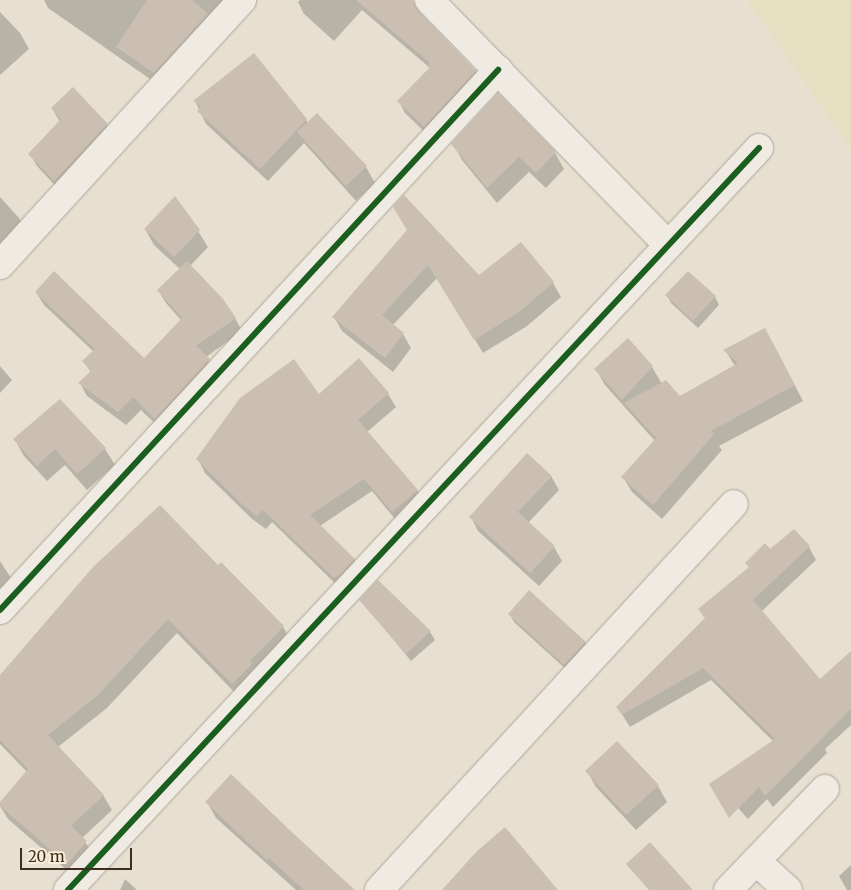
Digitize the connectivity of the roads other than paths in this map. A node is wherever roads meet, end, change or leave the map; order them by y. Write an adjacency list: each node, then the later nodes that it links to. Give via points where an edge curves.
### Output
1 (242, 0): 6 (street)
2 (429, 0): 3 (street)
3 (498, 70): 5 (street); 8 (street)
4 (759, 148): 5 (street)
5 (668, 245): 11 (street)
6 (0, 265)
7 (734, 504): 12 (street)
8 (0, 610)
9 (825, 789): 10 (street)
10 (756, 860): 13 (street); 14 (street)
11 (68, 890)
12 (379, 890)
13 (728, 890)
14 (788, 890)

